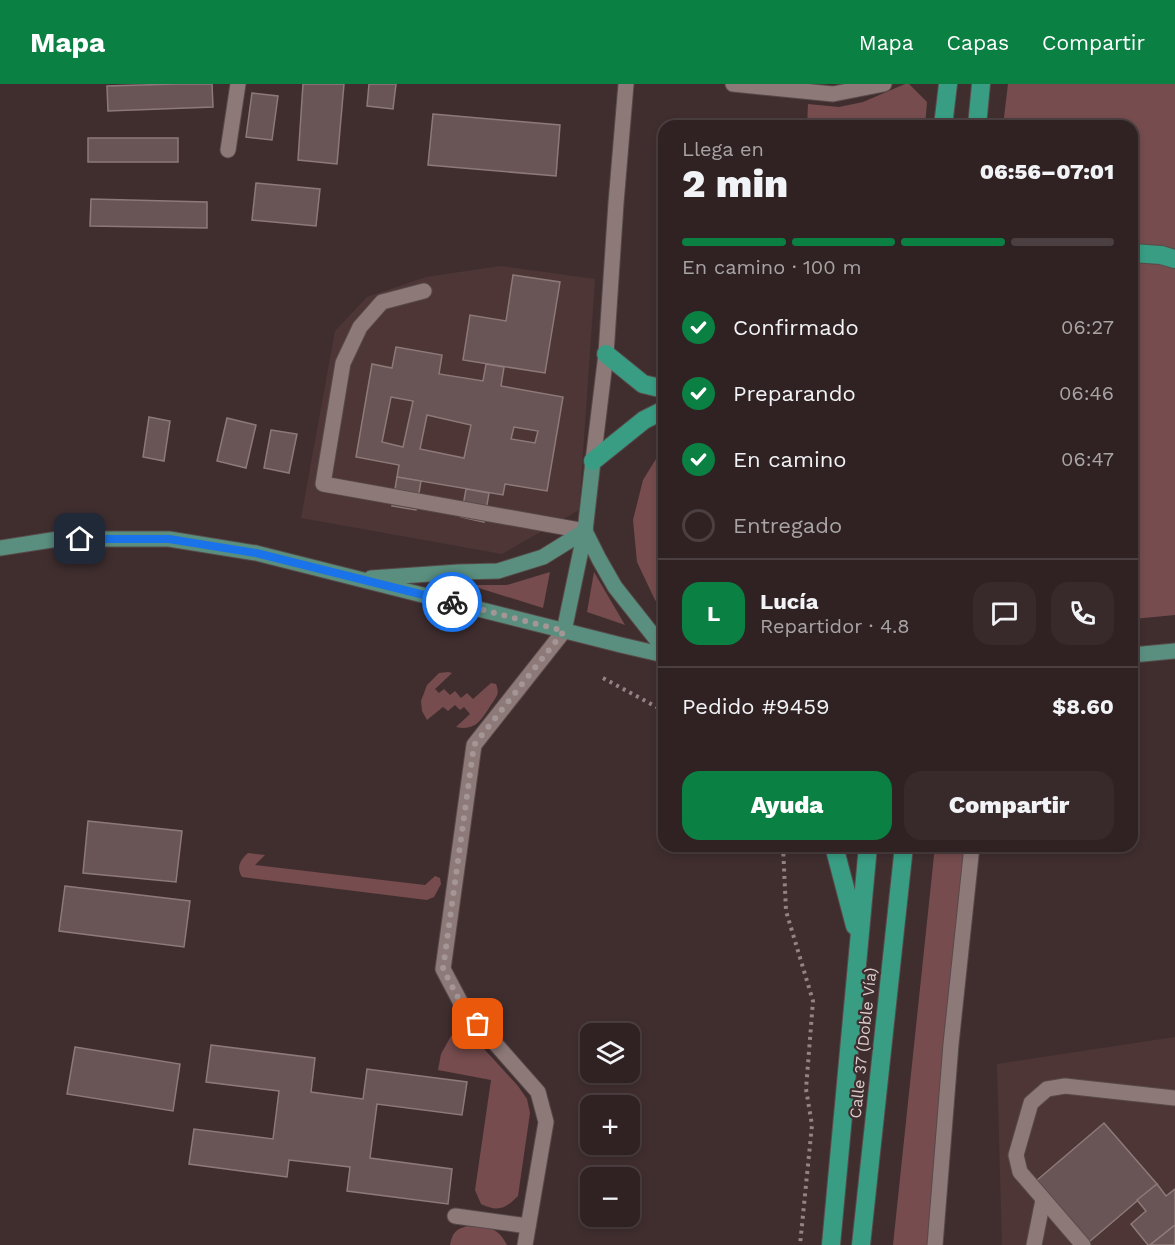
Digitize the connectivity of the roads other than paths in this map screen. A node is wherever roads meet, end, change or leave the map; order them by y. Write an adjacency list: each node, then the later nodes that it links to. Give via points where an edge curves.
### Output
1 (238, 84): 9 (street)
2 (626, 84): 13 (street)
3 (733, 84): 4 (street, via 833,94)
4 (884, 84)
5 (948, 84): 7 (highway)
6 (983, 87): 8 (highway)
7 (944, 120)
8 (978, 120)
9 (228, 150)
10 (1138, 253): 11 (highway)
11 (1175, 259)
12 (424, 291): 17 (street, via 382,302 360,327 343,363 323,484)
13 (606, 354): 14 (highway, via 643,384); 16 (street)
14 (658, 388)
15 (658, 413): 16 (highway)
16 (593, 461): 17 (main road)
17 (585, 531): 19 (main road, via 543,557 498,571); 20 (main road); 21 (main road, via 615,587)
18 (0, 548): 19 (main road, via 58,539 169,539 256,553)
19 (356, 579): 20 (main road)
20 (564, 631): 23 (main road); 33 (street, via 474,745 443,969 463,1007 538,1092 546,1122)
21 (658, 641)
22 (1175, 651): 24 (main road)
23 (658, 654)
24 (1138, 654)
25 (836, 852): 29 (highway)
26 (867, 852): 29 (highway, Calle 37 (Doble Vía))
27 (903, 852): 36 (highway, Calle 37 (Doble Vía))
28 (971, 852): 37 (street)
29 (859, 939): 35 (highway, Calle 37 (Doble Vía))
30 (1175, 1098): 31 (street, via 1065,1086 1047,1089 1031,1103 1016,1155 1020,1172)
31 (1043, 1200): 38 (street); 39 (street)
32 (454, 1216): 33 (street)
33 (528, 1226): 34 (street)
34 (525, 1245)
35 (831, 1245)
36 (861, 1245)
37 (935, 1245)
38 (1034, 1245)
39 (1083, 1245)

